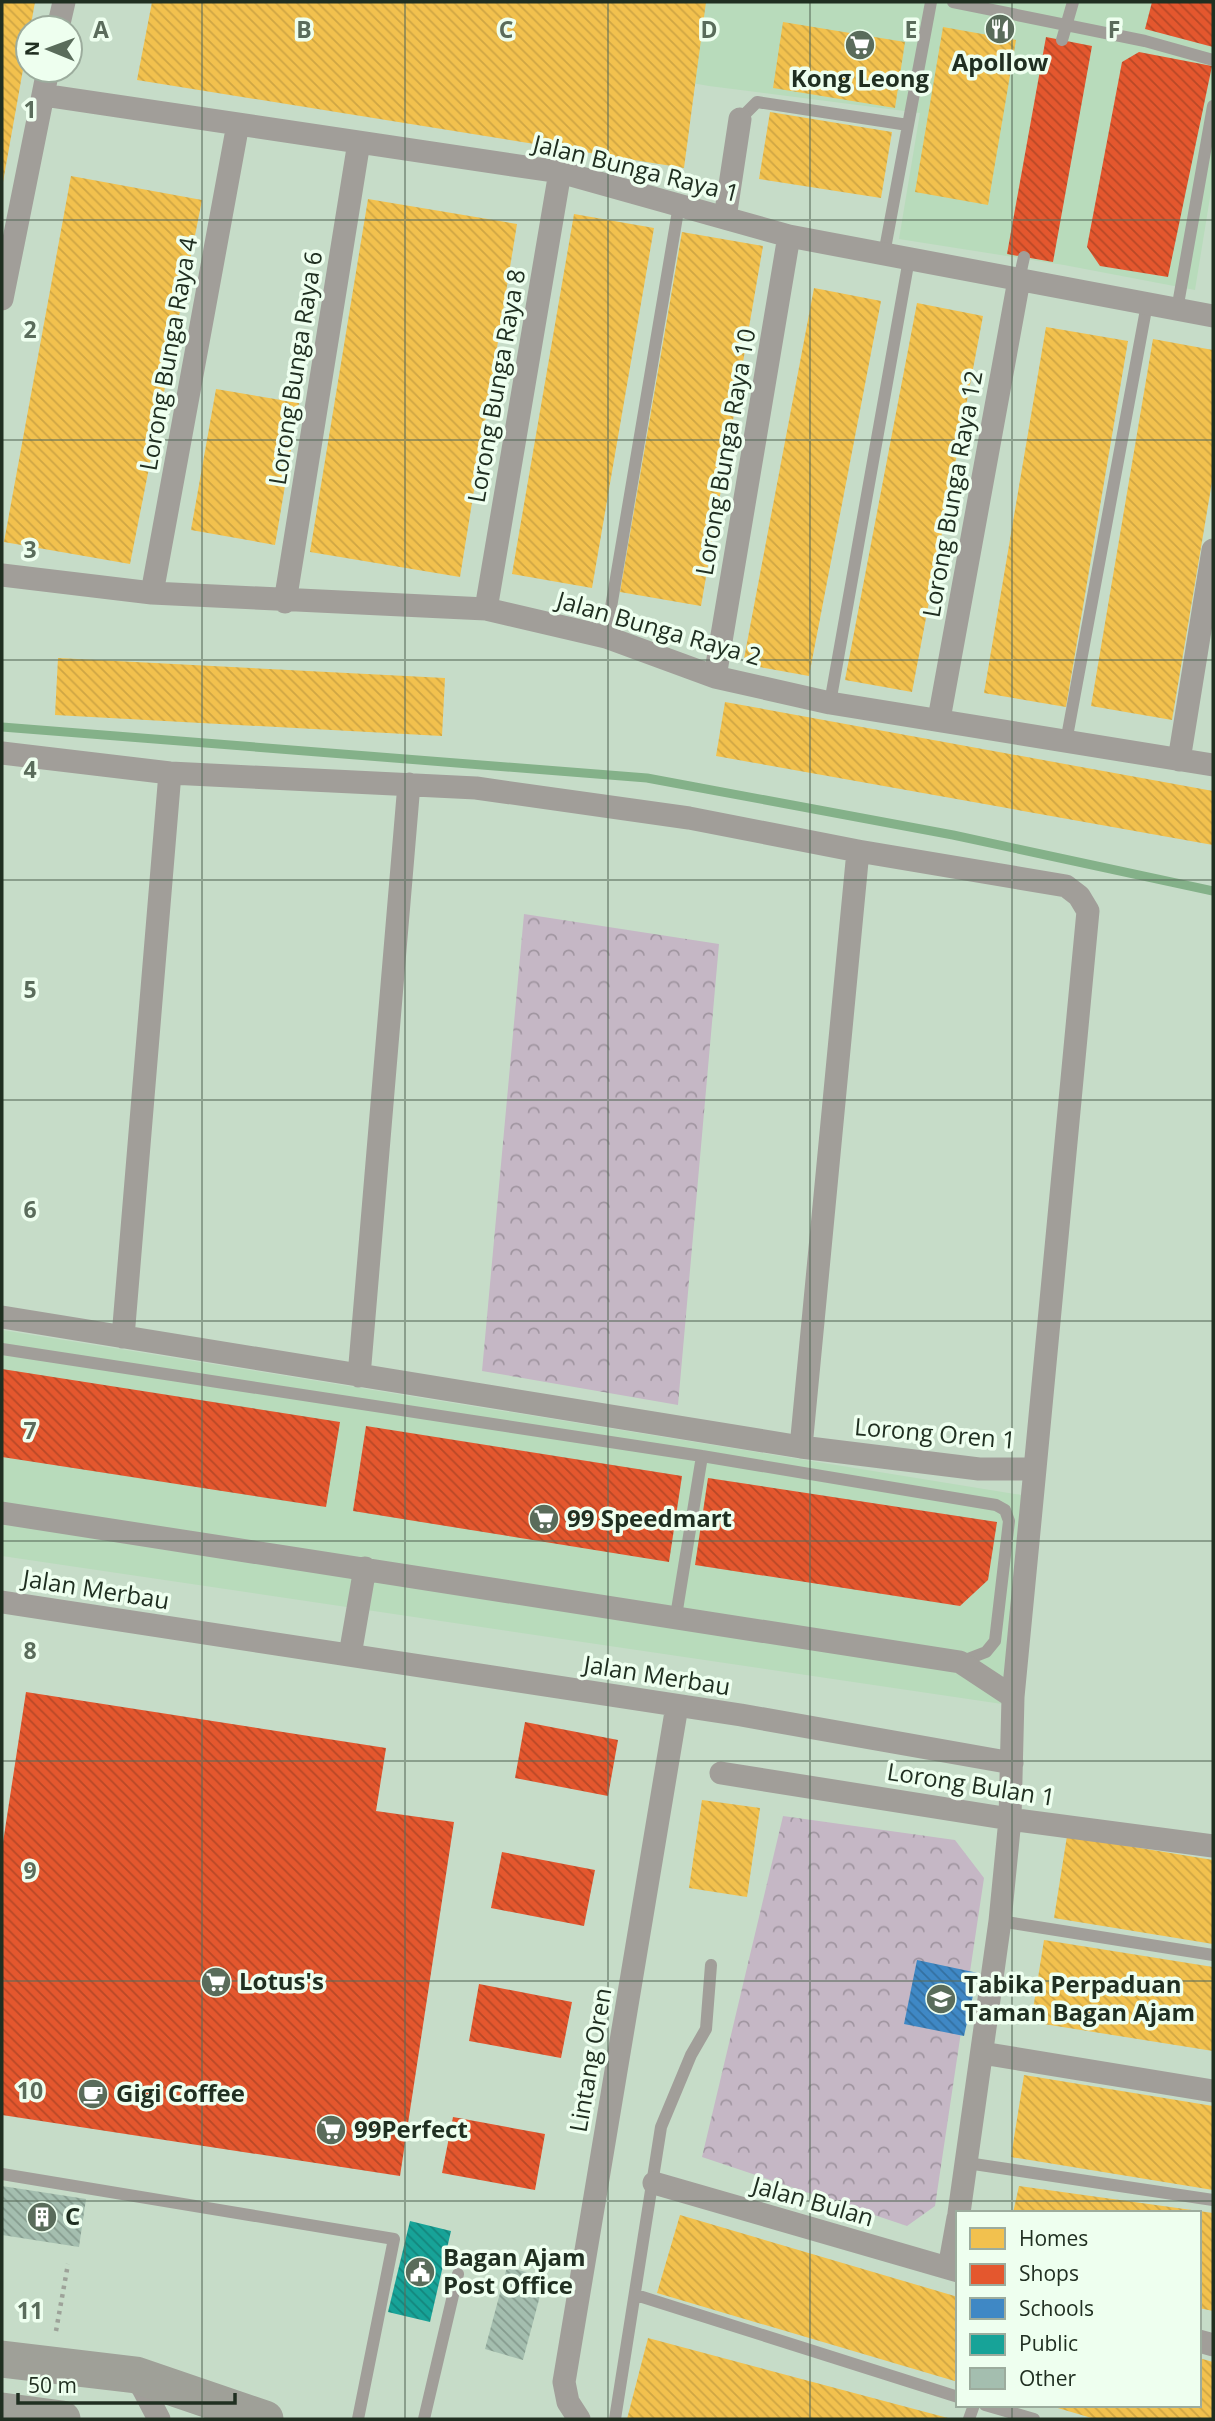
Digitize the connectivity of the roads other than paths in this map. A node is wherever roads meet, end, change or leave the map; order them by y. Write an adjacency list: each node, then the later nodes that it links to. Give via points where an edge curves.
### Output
1 (931, 2): 12 (lane)
2 (953, 2): 4 (lane)
3 (1073, 2): 4 (lane)
4 (1067, 24): 5 (lane); 6 (lane)
5 (1062, 40)
6 (1213, 60)
7 (45, 84): 8 (street)
8 (43, 95): 11 (street, Jalan Bunga Raya 1); 22 (street)
9 (1213, 106): 15 (lane)
10 (740, 119): 12 (lane, via 757,102); 17 (street)
11 (239, 124): 13 (street, Jalan Bunga Raya 1); 28 (street, Lorong Bunga Raya 4)
12 (908, 125): 19 (lane)
13 (359, 142): 14 (street, Jalan Bunga Raya 1); 29 (street, Lorong Bunga Raya 6)
14 (560, 172): 16 (street, Jalan Bunga Raya 1); 30 (street, Lorong Bunga Raya 8)
15 (1207, 178): 24 (lane)
16 (679, 205): 17 (street, Jalan Bunga Raya 1); 31 (lane)
17 (725, 218): 18 (street, Jalan Bunga Raya 1)
18 (789, 236): 19 (street, Jalan Bunga Raya 1); 32 (street, Lorong Bunga Raya 10)
19 (884, 254): 20 (street, Jalan Bunga Raya 1)
20 (909, 259): 21 (street, Jalan Bunga Raya 1); 33 (lane)
21 (1021, 268): 23 (street, Jalan Bunga Raya 1); 34 (street, Lorong Bunga Raya 12)
22 (2, 299)
23 (1147, 304): 24 (street, Jalan Bunga Raya 1); 35 (lane)
24 (1177, 310): 25 (street, Jalan Bunga Raya 1)
25 (1213, 316)
26 (1213, 552): 37 (street)
27 (2, 575): 28 (street, Jalan Bunga Raya 2)
28 (152, 593): 29 (street, Jalan Bunga Raya 2)
29 (285, 602): 30 (street, Jalan Bunga Raya 2)
30 (486, 609): 31 (street, Jalan Bunga Raya 2)
31 (606, 637): 32 (street, Jalan Bunga Raya 2)
32 (715, 677): 33 (street, Jalan Bunga Raya 2)
33 (830, 703): 34 (street, Jalan Bunga Raya 2)
34 (939, 719): 35 (street, Jalan Bunga Raya 2)
35 (1066, 742): 37 (street, Jalan Bunga Raya 2)
36 (2, 753): 39 (street)
37 (1179, 760): 38 (street, Jalan Bunga Raya 2)
38 (1213, 765)
39 (170, 773): 40 (street); 43 (street)
40 (409, 784): 41 (street, via 476,788 689,818); 45 (street)
41 (858, 851): 46 (street); 48 (street, Lorong Oren 1, via 1066,886 1088,911)
42 (2, 1317): 43 (street, Lorong Oren 1)
43 (123, 1337): 45 (street, Lorong Oren 1)
44 (2, 1349): 47 (lane)
45 (359, 1376): 46 (street, Lorong Oren 1)
46 (801, 1447): 48 (street, Lorong Oren 1, via 979,1469)
47 (702, 1456): 52 (lane); 54 (lane, via 1005,1510 1009,1521 995,1641 986,1653)
48 (1035, 1469): 55 (street)
49 (2, 1513): 50 (street)
50 (365, 1568): 52 (street); 53 (street)
51 (2, 1602): 53 (street, Jalan Merbau)
52 (676, 1616): 54 (street)
53 (350, 1655): 56 (street, Jalan Merbau)
54 (960, 1662): 55 (street)
55 (1013, 1697): 57 (street)
56 (677, 1706): 57 (street, Jalan Merbau); 85 (street, Lintang Oren, via 564,2382 568,2402)
57 (1012, 1763): 59 (street)
58 (720, 1773): 59 (street, Lorong Bulan 1)
59 (1010, 1819): 60 (street, Lorong Bulan 1); 61 (street)
60 (1213, 1846)
61 (1000, 1921): 62 (lane); 64 (street)
62 (1213, 1955)
63 (711, 1965): 68 (lane, via 706,2029 662,2127)
64 (982, 2053): 65 (street); 66 (street)
65 (1213, 2091)
66 (967, 2163): 69 (lane); 70 (street)
67 (2, 2174): 83 (lane, via 394,2239)
68 (654, 2183): 72 (street, Jalan Bulan); 74 (lane)
69 (1213, 2200)
70 (959, 2211)
71 (956, 2239): 72 (street)
72 (953, 2270)
73 (458, 2274): 84 (lane)
74 (636, 2295): 77 (lane); 86 (lane)
75 (2, 2360): 76 (main road)
76 (136, 2375): 81 (street); 82 (main road)
77 (956, 2396)
78 (992, 2407): 87 (lane)
79 (2, 2411): 80 (main road)
80 (62, 2419)
81 (159, 2419)
82 (265, 2419)
83 (358, 2419)
84 (424, 2419)
85 (579, 2419)
86 (615, 2419)
87 (1034, 2419)

